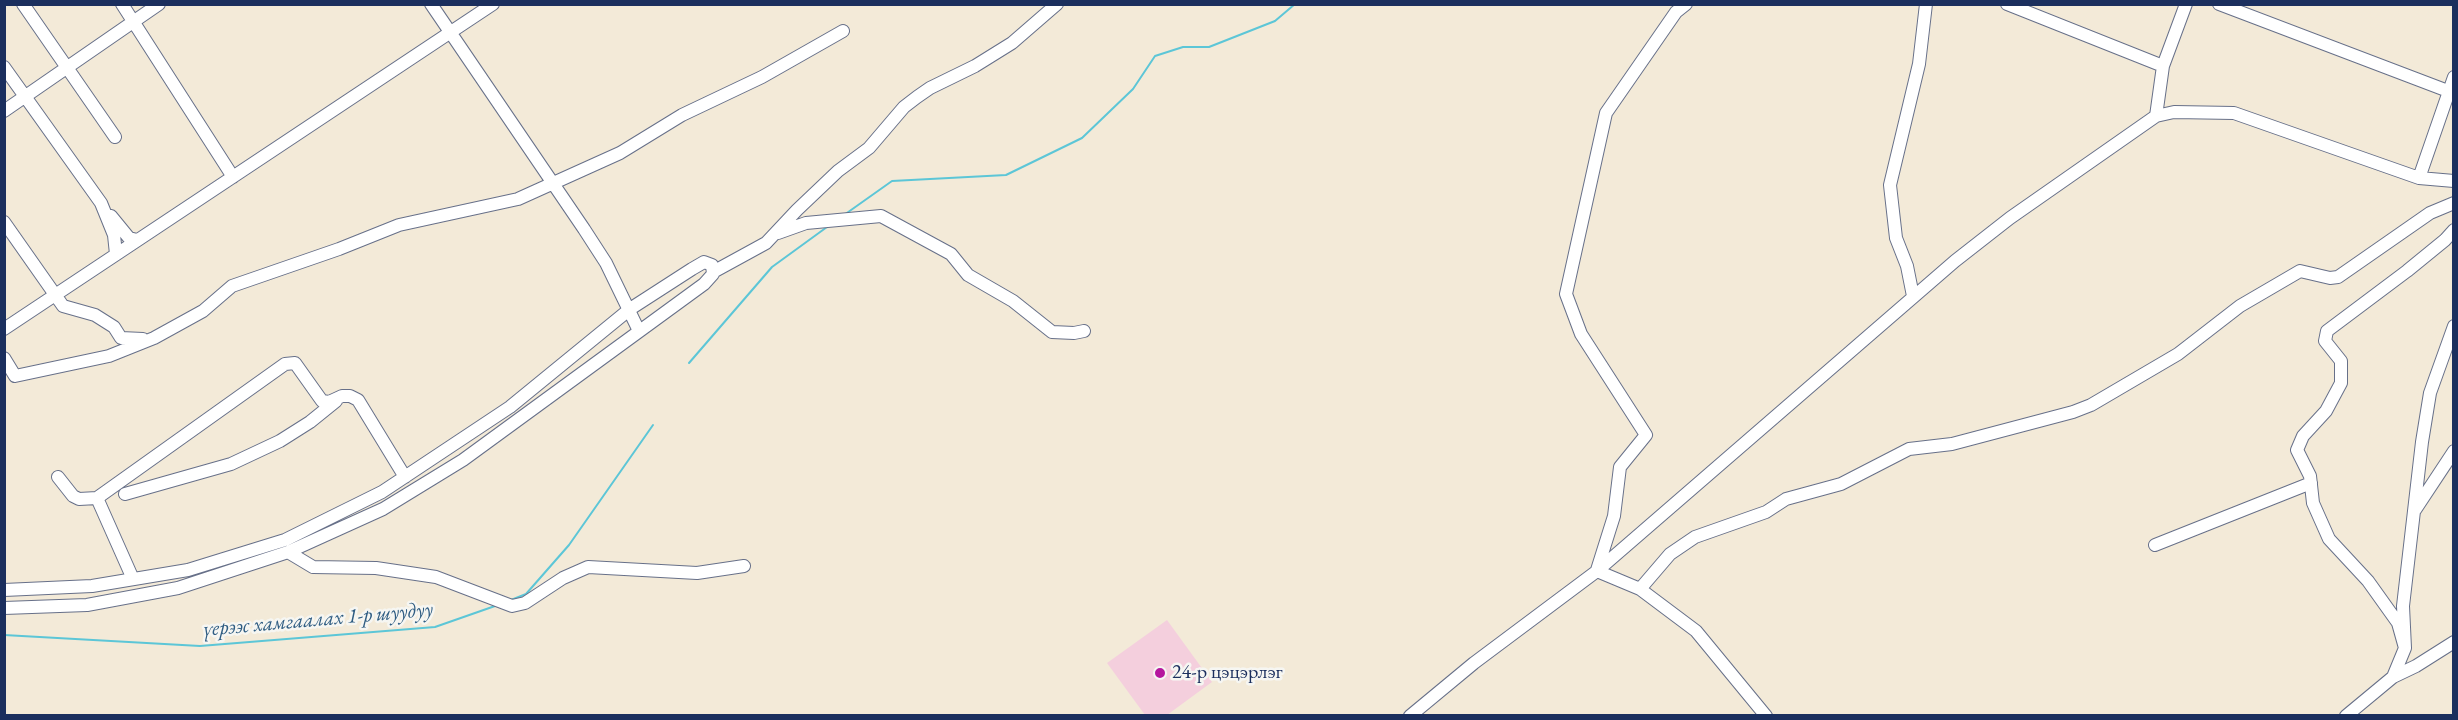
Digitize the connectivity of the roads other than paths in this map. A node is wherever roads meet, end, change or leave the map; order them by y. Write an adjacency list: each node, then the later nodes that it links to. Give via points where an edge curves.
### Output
1 (23, 4): 17 (street)
2 (122, 4): 12 (street)
3 (159, 4): 12 (street)
4 (431, 4): 14 (street)
5 (493, 4): 14 (street)
6 (1057, 4): 32 (street, via 1012,43 930,88 904,107 869,148 838,171)
7 (1686, 4): 56 (street, via 1676,12 1606,113 1566,294 1581,334 1646,435 1620,467 1614,516)
8 (1926, 4): 37 (street, via 1919,64 1890,185 1896,238)
9 (2007, 4): 15 (street)
10 (2186, 4): 15 (street)
11 (2219, 4): 19 (street)
12 (134, 22): 17 (street); 24 (street)
13 (843, 31): 27 (street, via 620,153)
14 (450, 33): 24 (street); 27 (street)
15 (2163, 66): 22 (street)
16 (4, 67): 20 (street)
17 (67, 68): 20 (street); 23 (street)
18 (2454, 76): 19 (street)
19 (2448, 91): 25 (street)
20 (26, 96): 21 (street); 28 (street)
21 (4, 111)
22 (2156, 116): 25 (street, via 2174,112 2234,113); 37 (street, via 2010,218)
23 (115, 136)
24 (233, 177): 33 (street)
25 (2420, 178): 26 (street)
26 (2454, 181)
27 (553, 182): 38 (street, via 606,263); 43 (street, via 518,199 399,225 232,286 203,311)
28 (101, 203): 33 (street, via 129,238); 34 (street, via 114,235)
29 (2454, 203): 58 (street, via 2430,213 2338,277 2300,271 2240,306 2178,354 2091,405 1952,444 1909,449 1841,484 1786,499 1766,512 1695,537 1670,554)
30 (4, 222): 36 (street)
31 (2454, 230): 49 (street, via 2327,331 2325,341 2341,361 2341,383 2326,411 2296,450)
32 (774, 234): 35 (street, via 766,243); 42 (street, via 806,223 881,216 951,255 968,275 1013,301 1052,332)
33 (137, 240): 34 (street)
34 (116, 254): 36 (street)
35 (713, 272): 38 (street, via 712,265 704,262); 41 (street, via 704,284)
36 (54, 295): 40 (street); 43 (street, via 63,306 95,315 114,327 121,338)
37 (1913, 296): 56 (street)
38 (630, 309): 41 (street); 48 (street, via 510,407)
39 (2454, 326): 52 (street, via 2430,393)
40 (4, 329)
41 (639, 331): 54 (street, via 463,460 383,509)
42 (1084, 331)
43 (154, 338): 44 (street, via 109,356 15,376)
44 (4, 358)
45 (342, 396): 48 (street, via 358,400); 50 (street, via 280,441 231,464); 51 (street, via 322,401 295,363 285,363)
46 (2454, 451): 52 (street)
47 (58, 477): 51 (street, via 73,496)
48 (405, 477): 57 (street, via 285,540 188,570)
49 (2311, 483): 53 (street); 62 (street, via 2313,503 2329,539 2398,623)
50 (125, 494)
51 (97, 498): 57 (street)
52 (2413, 514): 62 (street, via 2403,606)
53 (2155, 545)
54 (288, 552): 55 (street, via 313,567 376,568 436,577 512,606 525,603 588,567 698,573); 60 (street, via 178,588 87,605)
55 (744, 566)
56 (1597, 571): 58 (street); 64 (street)
57 (133, 579): 59 (street, via 92,586)
58 (1640, 589): 65 (street, via 1696,631)
59 (4, 590)
60 (4, 608)
61 (2454, 642): 63 (street)
62 (2406, 648): 63 (street)
63 (2392, 677): 66 (street)
64 (1410, 716)
65 (1766, 716)
66 (2346, 716)

